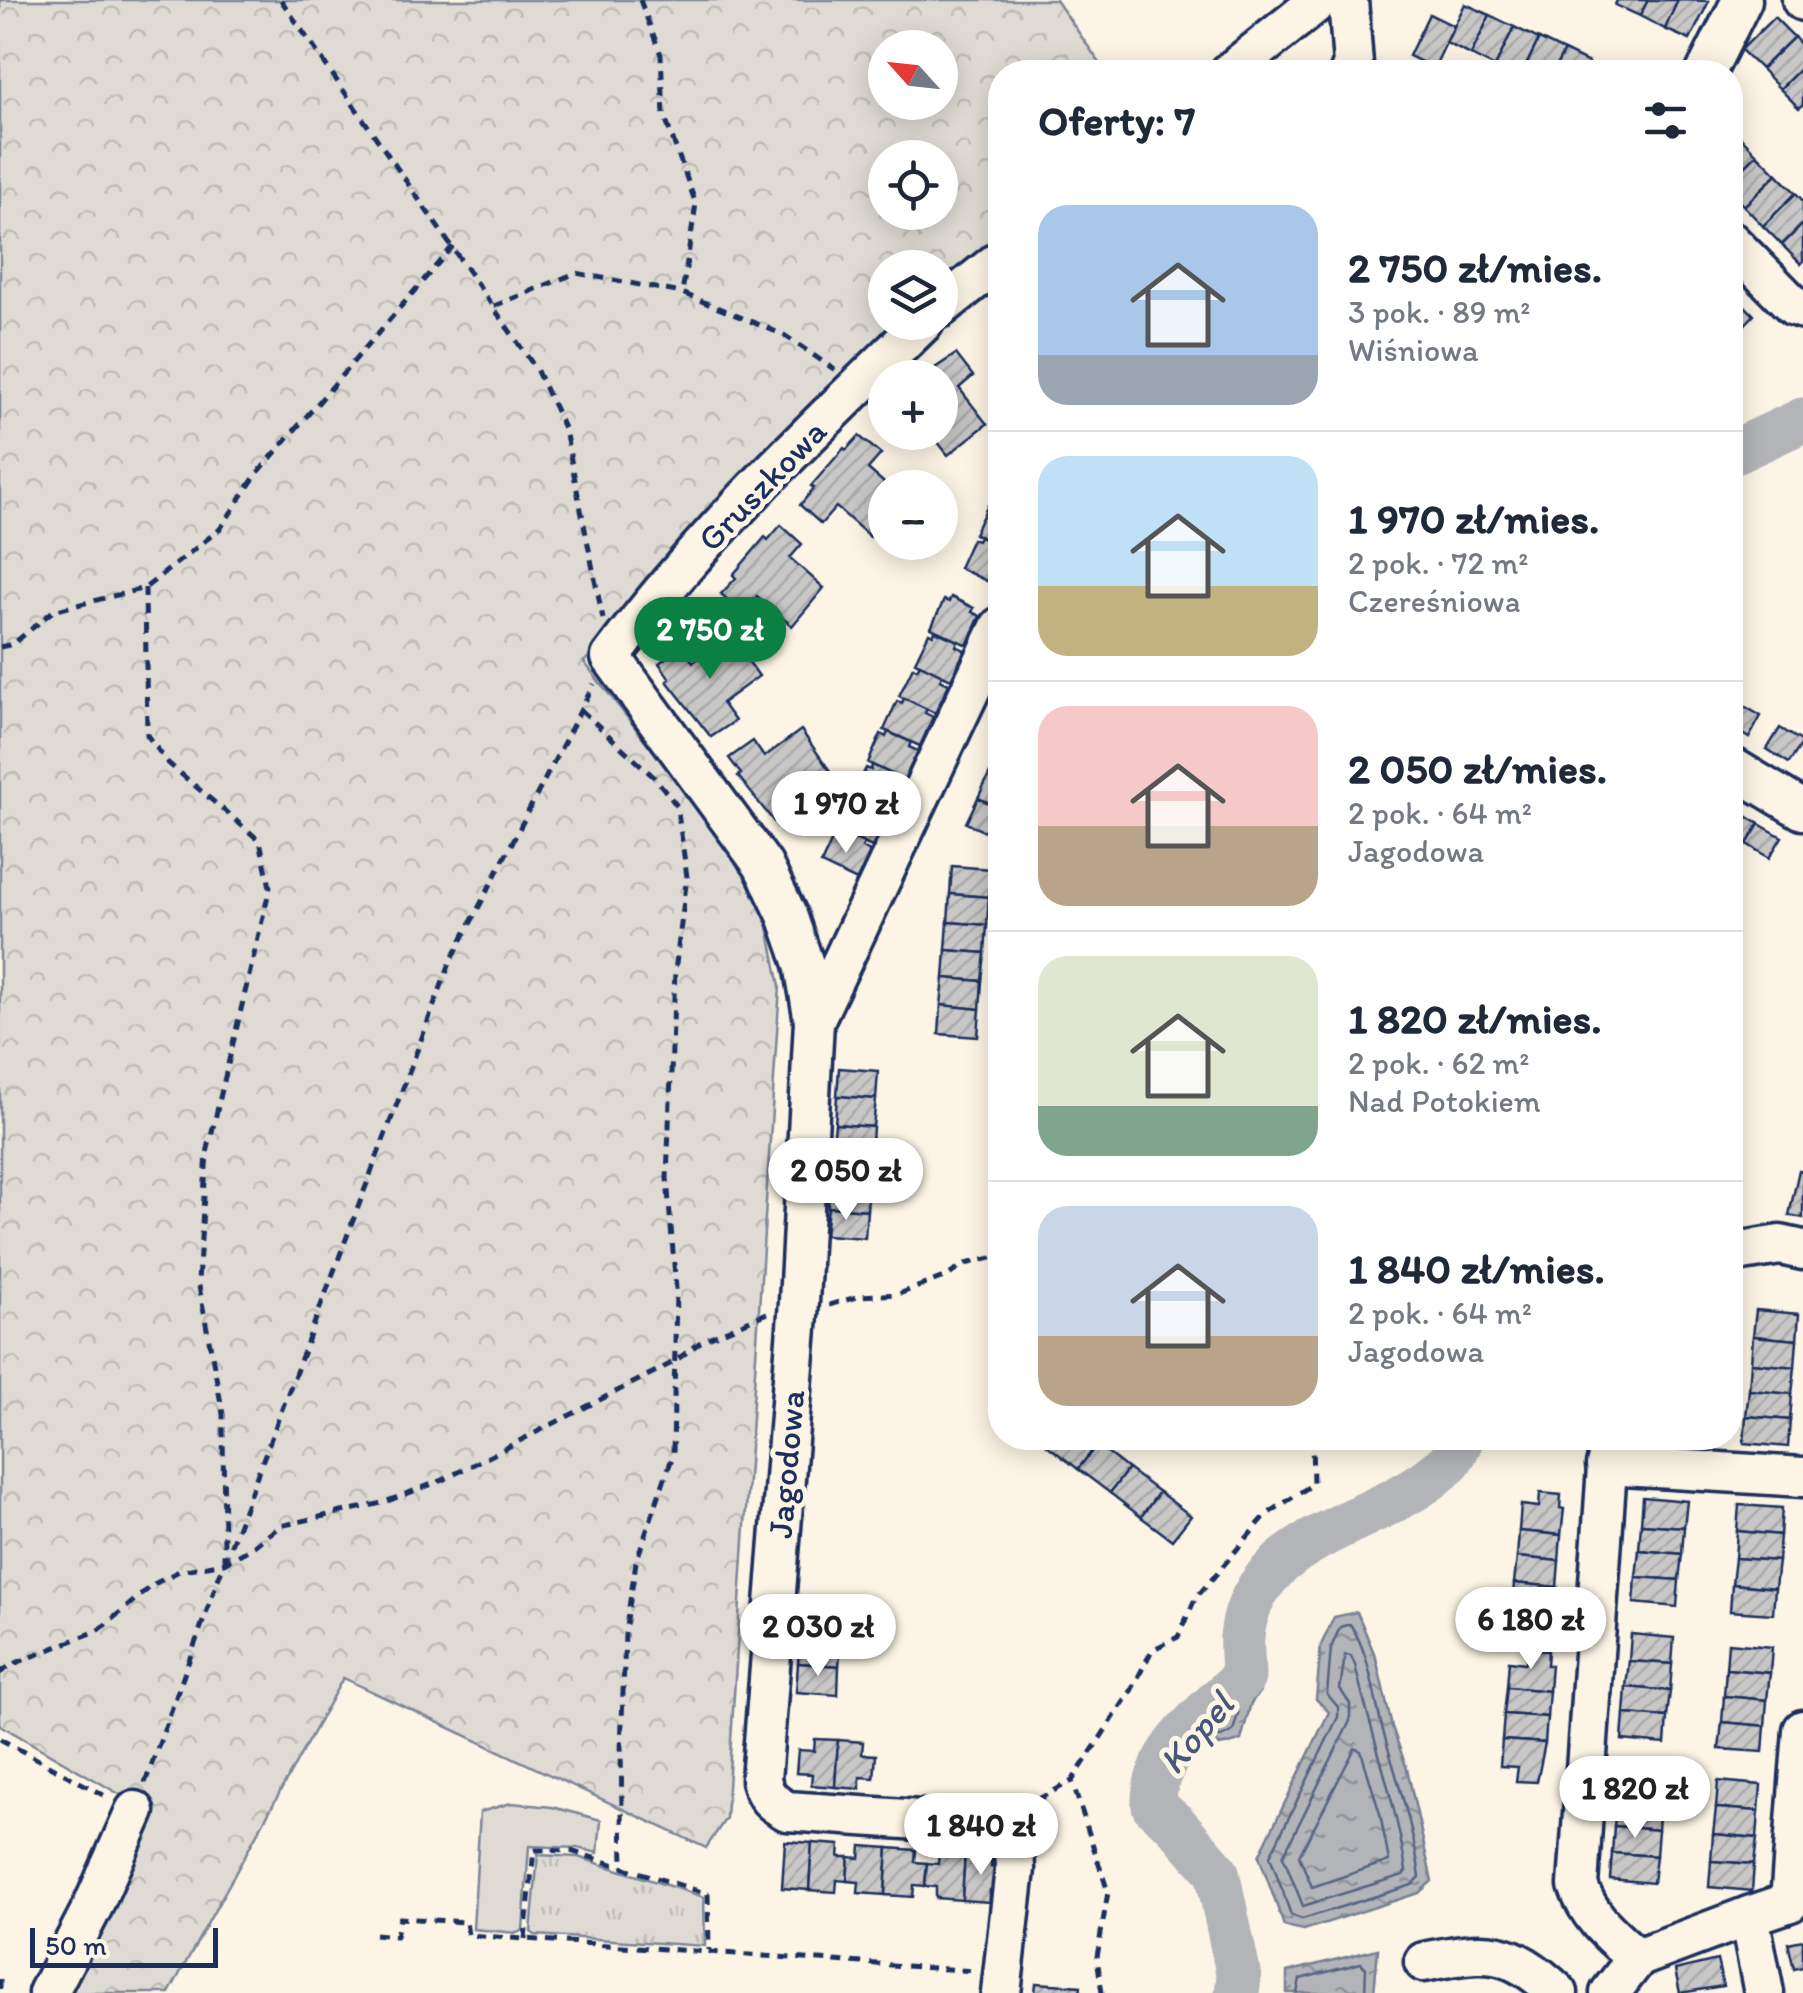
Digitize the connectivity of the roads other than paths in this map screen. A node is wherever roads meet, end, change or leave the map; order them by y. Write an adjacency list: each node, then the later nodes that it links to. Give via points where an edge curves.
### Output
1 (1320, 0): 4 (street)
2 (1348, 0): 5 (street)
3 (1742, 0): 6 (street)
4 (1245, 60)
5 (1357, 60)
6 (1712, 60)
7 (1743, 254): 10 (street)
8 (988, 270): 9 (street)
9 (958, 294)
10 (1803, 310)
11 (905, 340): 15 (street, Gruszkowa, via 698,550 611,657 763,865 804,964)
12 (988, 652): 15 (street)
13 (1743, 774): 14 (street)
14 (1803, 810)
15 (814, 1021): 26 (street, Jagodowa, via 761,1780 764,1794 787,1811 978,1824 1008,1835 1016,1869)
16 (1743, 1250): 17 (street, via 1780,1244)
17 (1803, 1250)
18 (1607, 1451): 19 (street); 25 (street, via 1578,1885 1585,1906)
19 (1803, 1477)
20 (1803, 1730): 22 (street)
21 (134, 1811): 27 (street)
22 (1797, 1901): 23 (street)
23 (1748, 1916): 25 (street); 30 (street)
24 (1424, 1962): 28 (street, via 1504,1954)
25 (1641, 1975): 29 (street)
26 (1002, 1983)
27 (48, 1993)
28 (1558, 1993)
29 (1610, 1993)
30 (1764, 1993)

